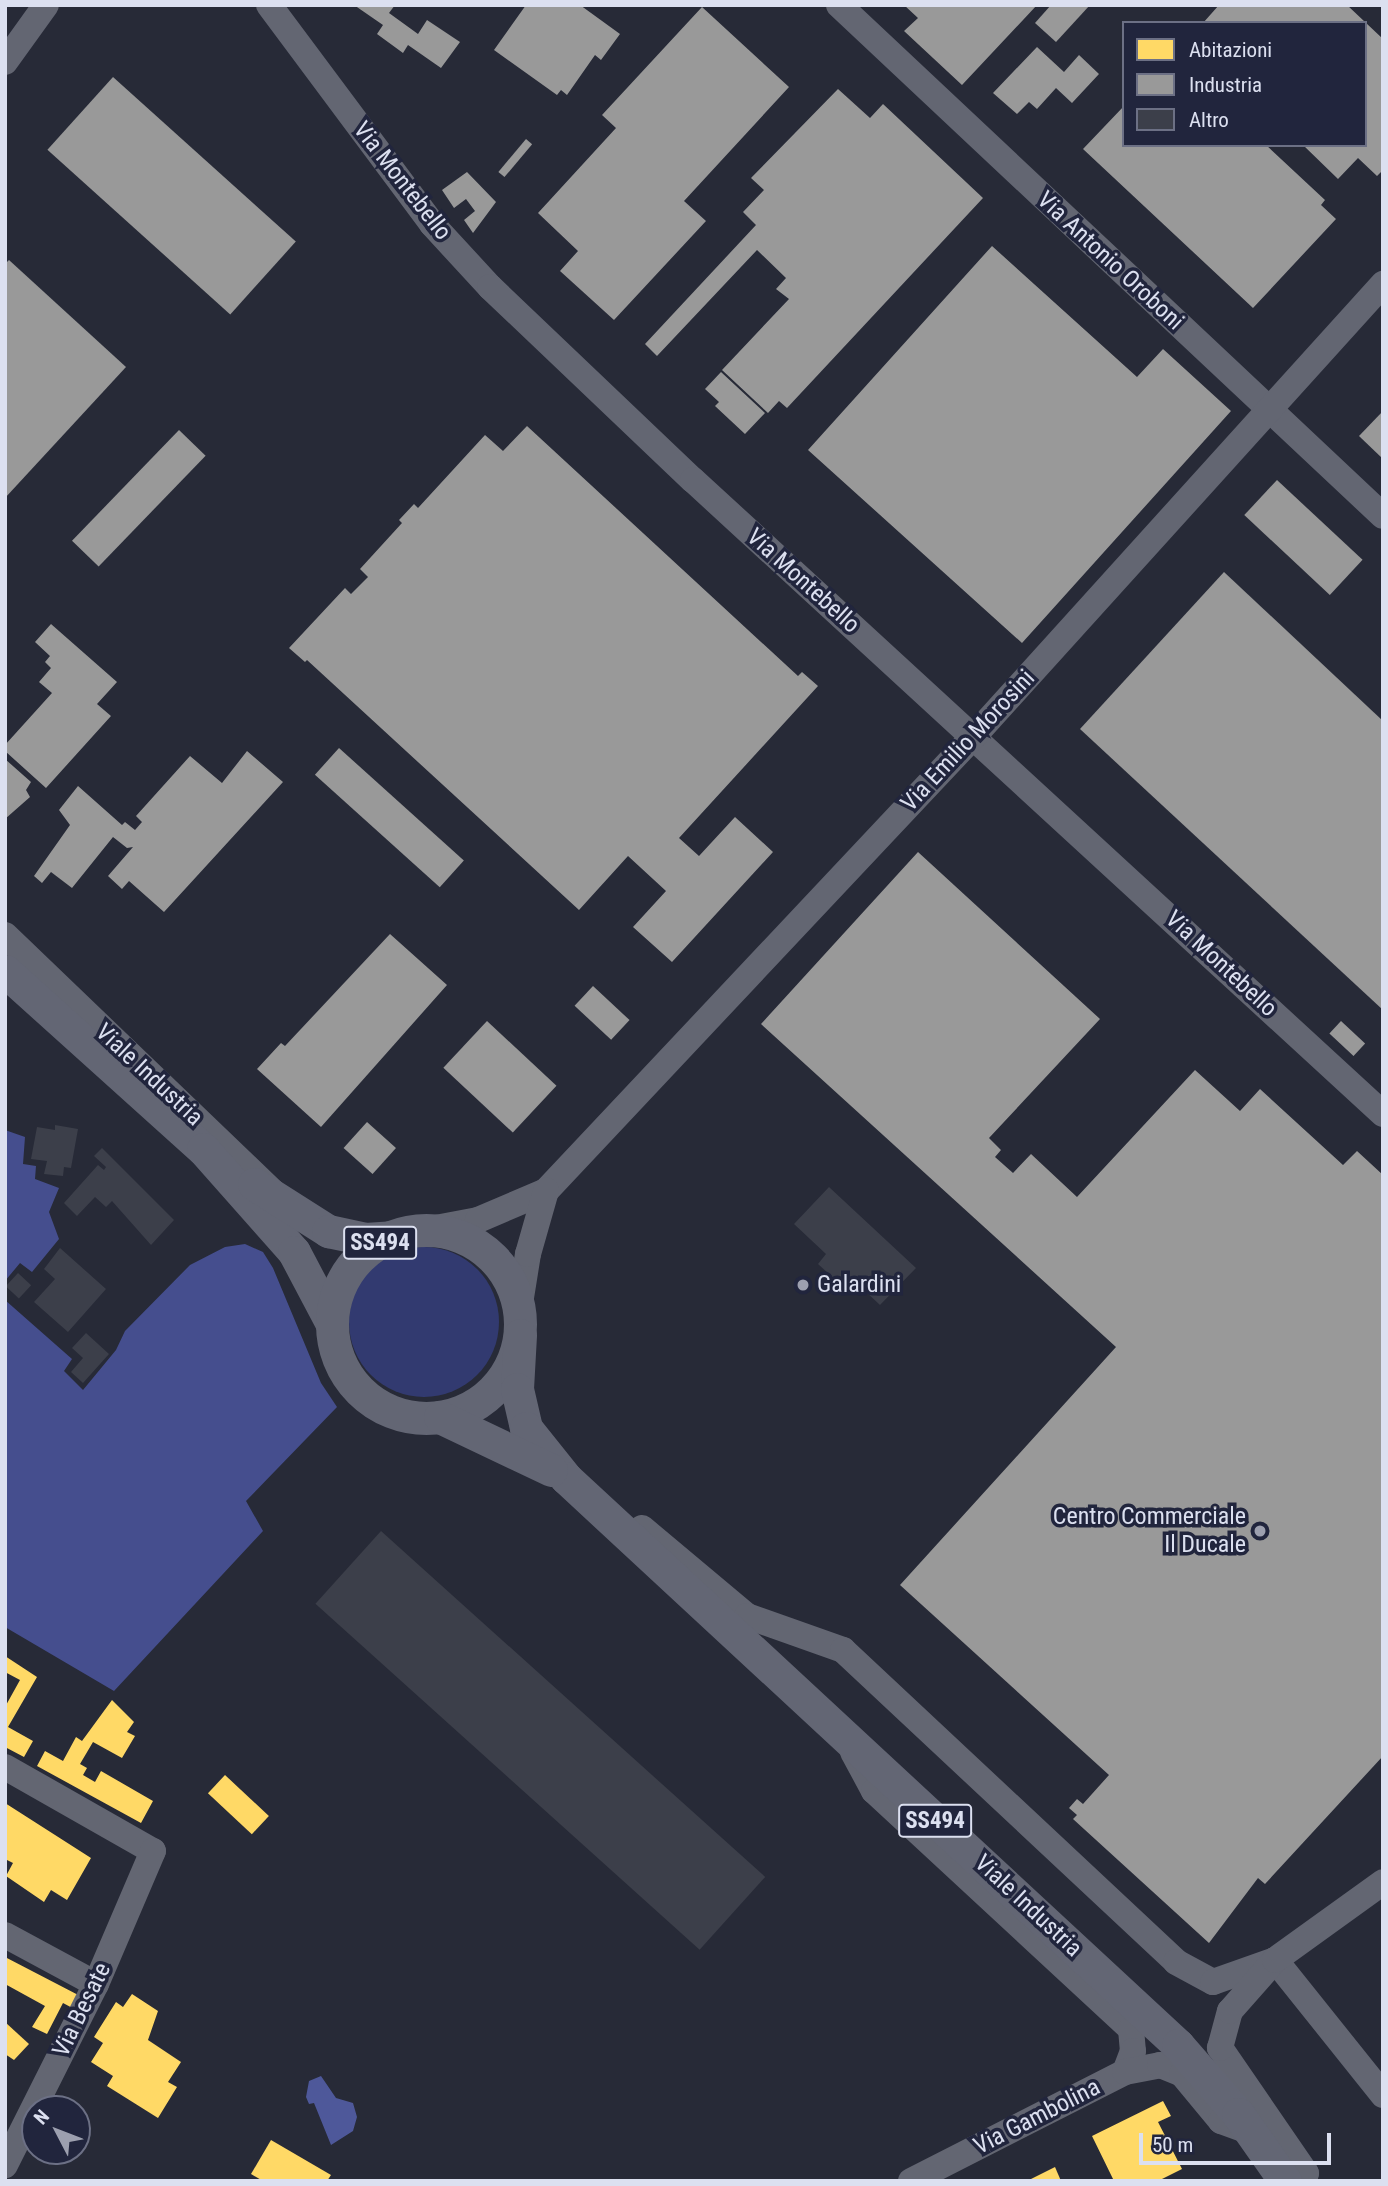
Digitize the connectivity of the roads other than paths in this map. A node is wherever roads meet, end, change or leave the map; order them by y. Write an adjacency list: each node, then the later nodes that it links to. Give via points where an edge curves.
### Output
1 (46, 5): 4 (street)
2 (269, 5): 8 (street, Via Montebello, via 432,224 489,287 703,490)
3 (839, 5): 6 (street, Via Antonio Oroboni)
4 (5, 62)
5 (1383, 284): 6 (street, Via Emilio Morosini)
6 (1268, 410): 7 (street, Via Antonio Oroboni); 8 (street, Via Emilio Morosini)
7 (1383, 516)
8 (974, 736): 11 (street, Via Montebello); 13 (street, Via Emilio Morosini)
9 (5, 934): 14 (street, Viale Industria)
10 (5, 971): 12 (main road, Viale Industria / SS494)
11 (1383, 1114)
12 (203, 1149): 14 (main road, Viale Industria / SS494); 18 (main road, Viale Industria / SS494, via 294,1252)
13 (546, 1191): 15 (street, Via Emilio Morosini, via 478,1220); 17 (street, Via Emilio Morosini, via 528,1254)
14 (295, 1213): 16 (main road, Viale Industria / SS494, via 328,1231 365,1240)
15 (425, 1230): 16 (main road, Viale Industria / SS494); 17 (main road, Viale Industria / SS494, via 458,1236 487,1252 508,1279)
16 (391, 1237): 18 (main road, Viale Industria / SS494, via 375,1245 348,1271 334,1305)
17 (519, 1323): 19 (main road, Viale Industria / SS494, via 509,1368 487,1396); 20 (main road, Viale Industria / SS494, via 517,1389 526,1427)
18 (332, 1324): 19 (main road, Viale Industria / SS494, via 338,1359 358,1389 387,1410)
19 (440, 1417): 20 (main road, Viale Industria / SS494, via 506,1445)
20 (566, 1478): 21 (main road, Viale Industria / SS494); 25 (street, via 626,1513 747,1616 843,1650 1176,1962 1213,1982)
21 (846, 1739): 27 (street, via 874,1791 1131,2029 1133,2051); 29 (main road, Viale Industria / SS494, via 1178,2045)
22 (5, 1767): 26 (street, Via Besate, via 153,1852)
23 (1383, 1882): 25 (street)
24 (5, 1935): 26 (street)
25 (1275, 1959): 28 (street); 33 (street, via 1230,2011 1220,2048 1306,2173)
26 (96, 1984): 30 (street, Via Besate)
27 (1125, 2072): 29 (street, Via Gambolina, via 1160,2065 1182,2074 1221,2121); 31 (street, Via Gambolina)
28 (1383, 2095)
29 (1249, 2131): 32 (main road, Viale Industria / SS494)
30 (5, 2165)
31 (911, 2181)
32 (1285, 2181)
33 (1304, 2181)

